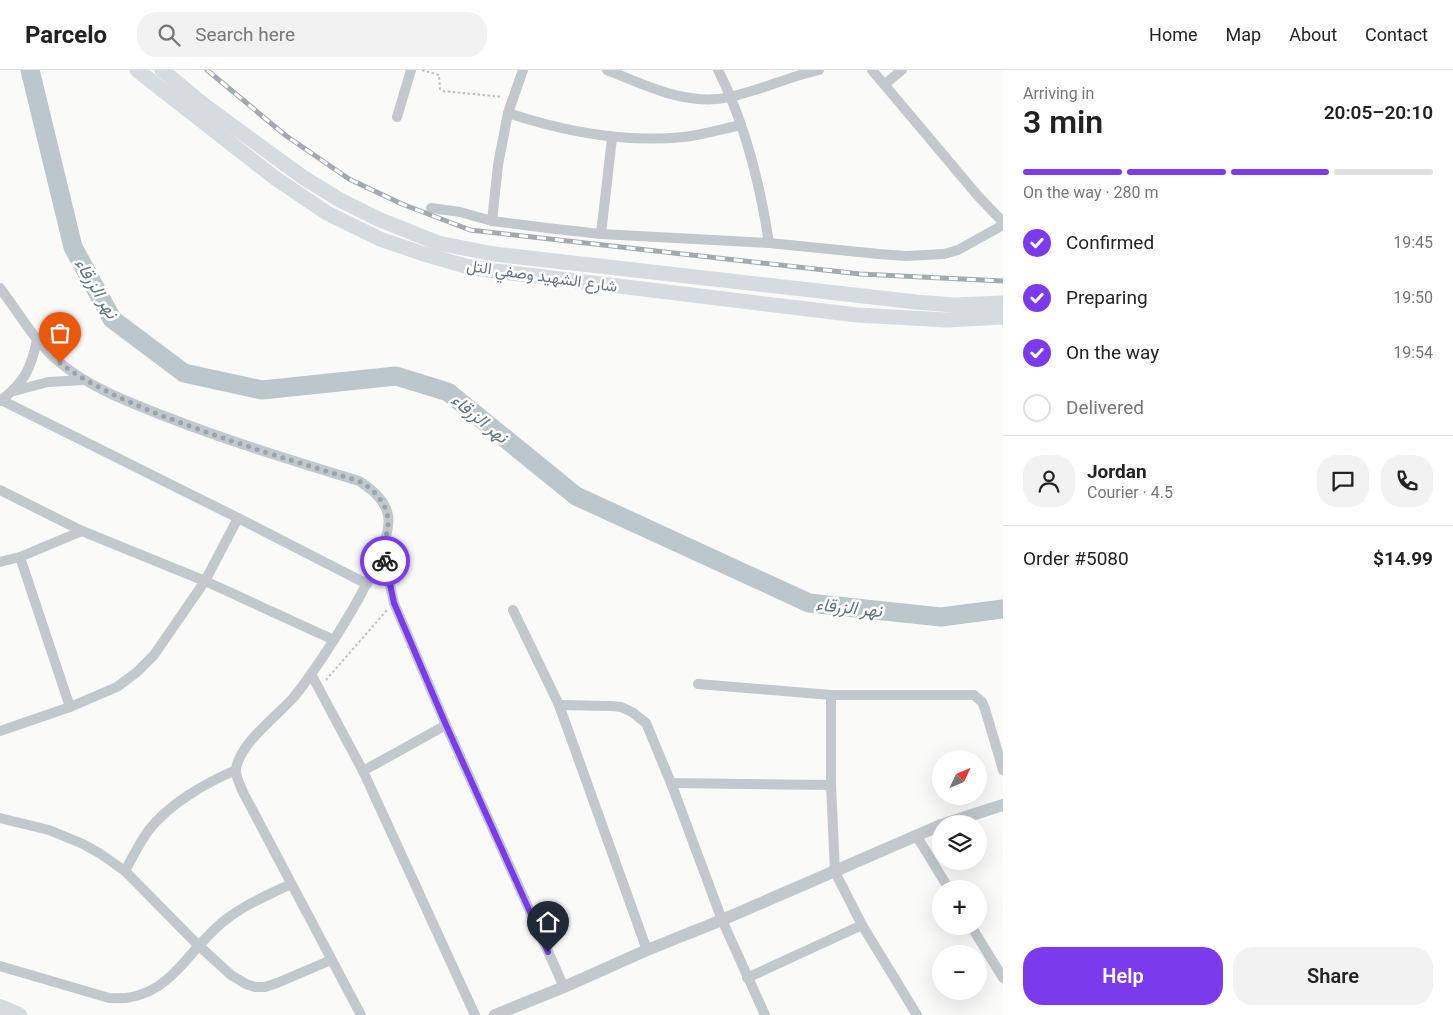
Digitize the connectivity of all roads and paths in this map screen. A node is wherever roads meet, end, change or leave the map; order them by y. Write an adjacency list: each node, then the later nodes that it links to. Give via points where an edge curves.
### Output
1 (137, 70): 25 (main road, شارع الشهيد وصفي التل, via 275,178 327,213 380,239 465,266 857,315 947,320)
2 (162, 70): 24 (main road, شارع الشهيد وصفي التل, via 304,178 378,220 438,243 494,254 916,302)
3 (411, 70): 15 (street)
4 (422, 70): 13 (path, via 439,75 440,89 444,91)
5 (523, 70): 13 (street)
6 (607, 70): 12 (street, via 670,94 704,100)
7 (718, 70): 12 (street)
8 (819, 70): 12 (street)
9 (872, 70): 11 (street)
10 (902, 70): 11 (street)
11 (885, 84): 20 (street)
12 (730, 97): 16 (street)
13 (512, 100): 14 (street)
14 (508, 114): 17 (street, via 555,128); 19 (street)
15 (397, 117)
16 (741, 125): 17 (street, via 687,136); 22 (street, via 758,182)
17 (612, 138): 21 (street)
18 (431, 208): 19 (street)
19 (492, 221): 21 (street)
20 (1003, 223): 22 (street, via 958,250 944,254 879,254)
21 (601, 234): 22 (street)
22 (770, 243)
23 (0, 288): 26 (street)
24 (1003, 303)
25 (1003, 317)
26 (37, 340): 27 (street, via 60,363); 28 (street, via 29,370)
27 (84, 380): 28 (street, via 48,382); 33 (street, via 196,428 368,486 379,497 388,514)
28 (13, 392): 29 (street)
29 (1, 401): 31 (street)
30 (0, 490): 32 (street)
31 (238, 518): 36 (street); 37 (street)
32 (82, 531): 34 (street); 36 (street)
33 (382, 548): 37 (street); 38 (street)
34 (20, 557): 35 (street); 46 (street)
35 (0, 562)
36 (204, 581): 40 (street); 46 (street, via 154,654 137,672 117,687)
37 (367, 584): 40 (street)
38 (394, 603): 43 (path); 47 (street)
39 (513, 610): 45 (street)
40 (334, 640): 41 (street)
41 (312, 674): 43 (street); 49 (street, via 248,746)
42 (698, 684): 44 (street)
43 (319, 687): 51 (street)
44 (831, 695): 50 (street, via 974,695 985,709); 53 (street)
45 (559, 705): 52 (street, via 611,706 632,712 650,730); 67 (street)
46 (70, 707): 48 (street)
47 (446, 725): 51 (street); 72 (street)
48 (0, 731)
49 (236, 770): 59 (street, via 206,783 163,816 141,841); 62 (street, via 244,794)
50 (1003, 770)
51 (362, 771): 76 (street)
52 (671, 783): 53 (street); 63 (street)
53 (831, 785): 60 (street)
54 (1003, 806): 55 (street)
55 (972, 815)
56 (0, 818): 59 (street, via 65,836)
57 (932, 828): 58 (street)
58 (916, 834): 60 (street); 61 (street)
59 (125, 871): 66 (street)
60 (835, 872): 63 (street); 64 (street)
61 (944, 880)
62 (291, 884): 66 (street, via 235,913); 68 (street)
63 (722, 920): 67 (street); 70 (street)
64 (862, 925): 70 (street); 79 (street)
65 (977, 935): 71 (street)
66 (198, 945): 68 (street, via 238,980 254,987 277,983); 69 (street, via 167,980 150,992 130,998 99,996)
67 (647, 950): 72 (street)
68 (331, 960): 74 (street)
69 (0, 966)
70 (747, 978): 78 (street)
71 (1003, 978)
72 (564, 987): 77 (street)
73 (0, 1007): 75 (highway)
74 (359, 1014)
75 (19, 1015)
76 (475, 1015)
77 (495, 1015)
78 (765, 1015)
79 (917, 1015)

